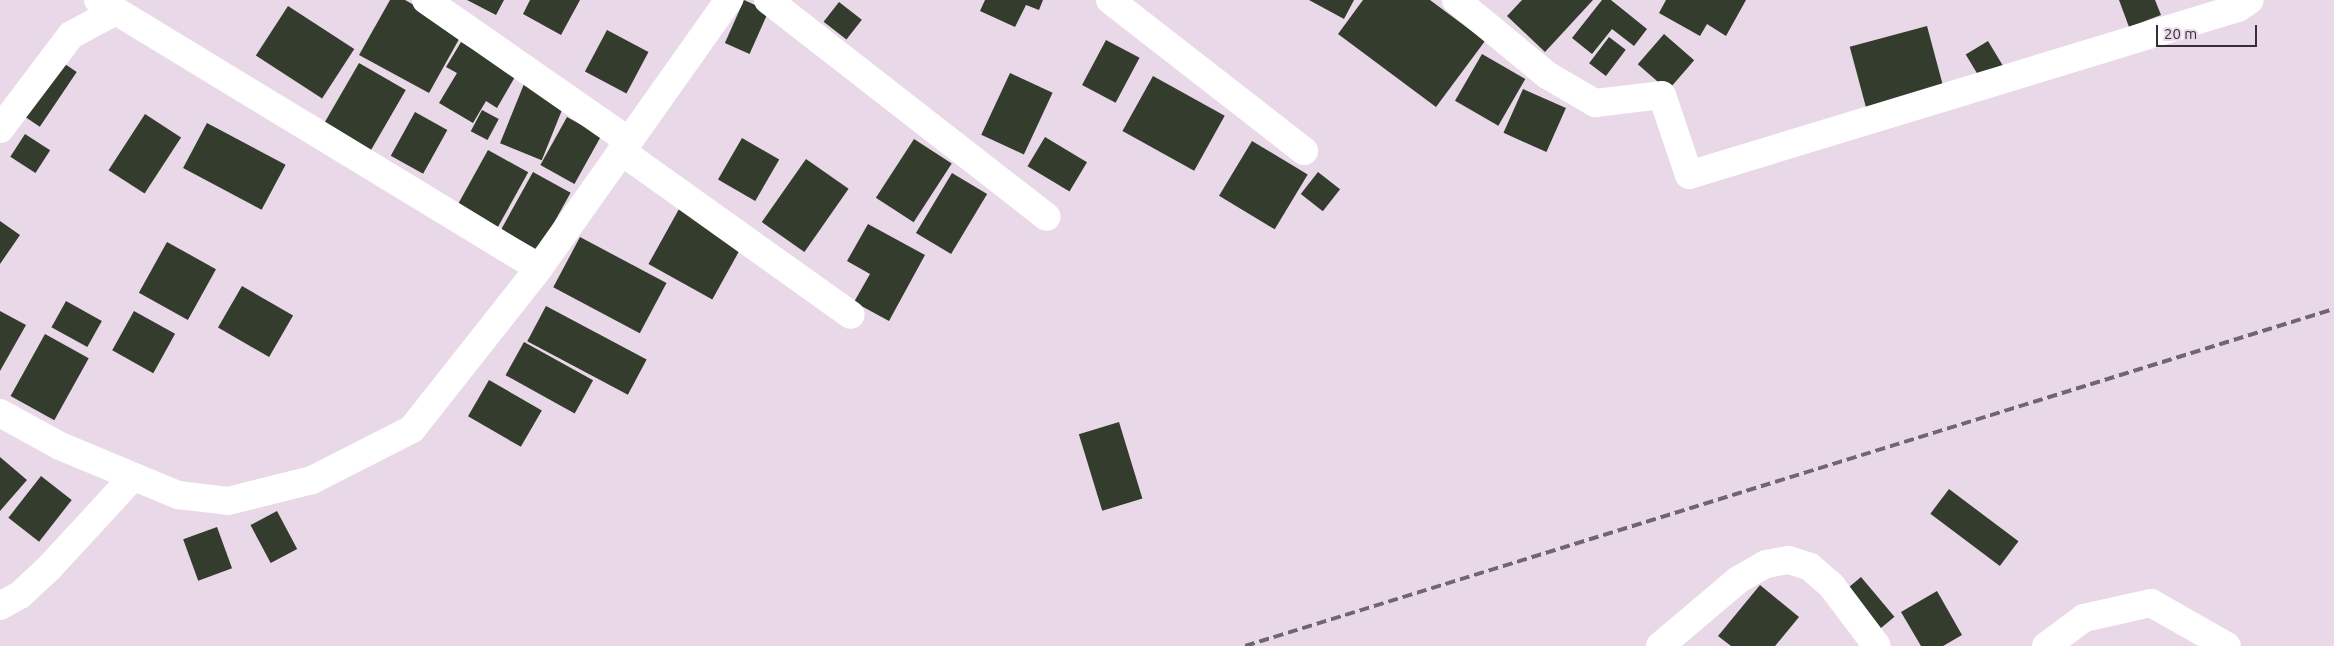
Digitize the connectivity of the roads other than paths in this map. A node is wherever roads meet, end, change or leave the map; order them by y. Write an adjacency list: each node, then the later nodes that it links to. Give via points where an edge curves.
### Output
1 (426, 0): 9 (street)
2 (729, 0): 9 (street)
3 (768, 0): 11 (street)
4 (1110, 0): 10 (street)
5 (1456, 0): 6 (street, via 1547,75 1594,103 1662,96 1688,175 2238,8)
6 (2250, 0)
7 (107, 6): 8 (street, via 71,35); 12 (street)
8 (0, 129)
9 (625, 146): 12 (street); 13 (street)
10 (1304, 152)
11 (1047, 217)
12 (539, 268): 15 (street, via 412,429 312,480 228,501 178,494)
13 (851, 315)
14 (0, 413): 15 (street)
15 (132, 478): 16 (street, via 49,568 20,595)
16 (0, 606)
17 (1660, 646): 18 (street, via 1738,580 1766,564 1789,560 1810,567 1831,585)
18 (1877, 646)
19 (2046, 646): 20 (street, via 2084,618 2152,603)
20 (2227, 646)

